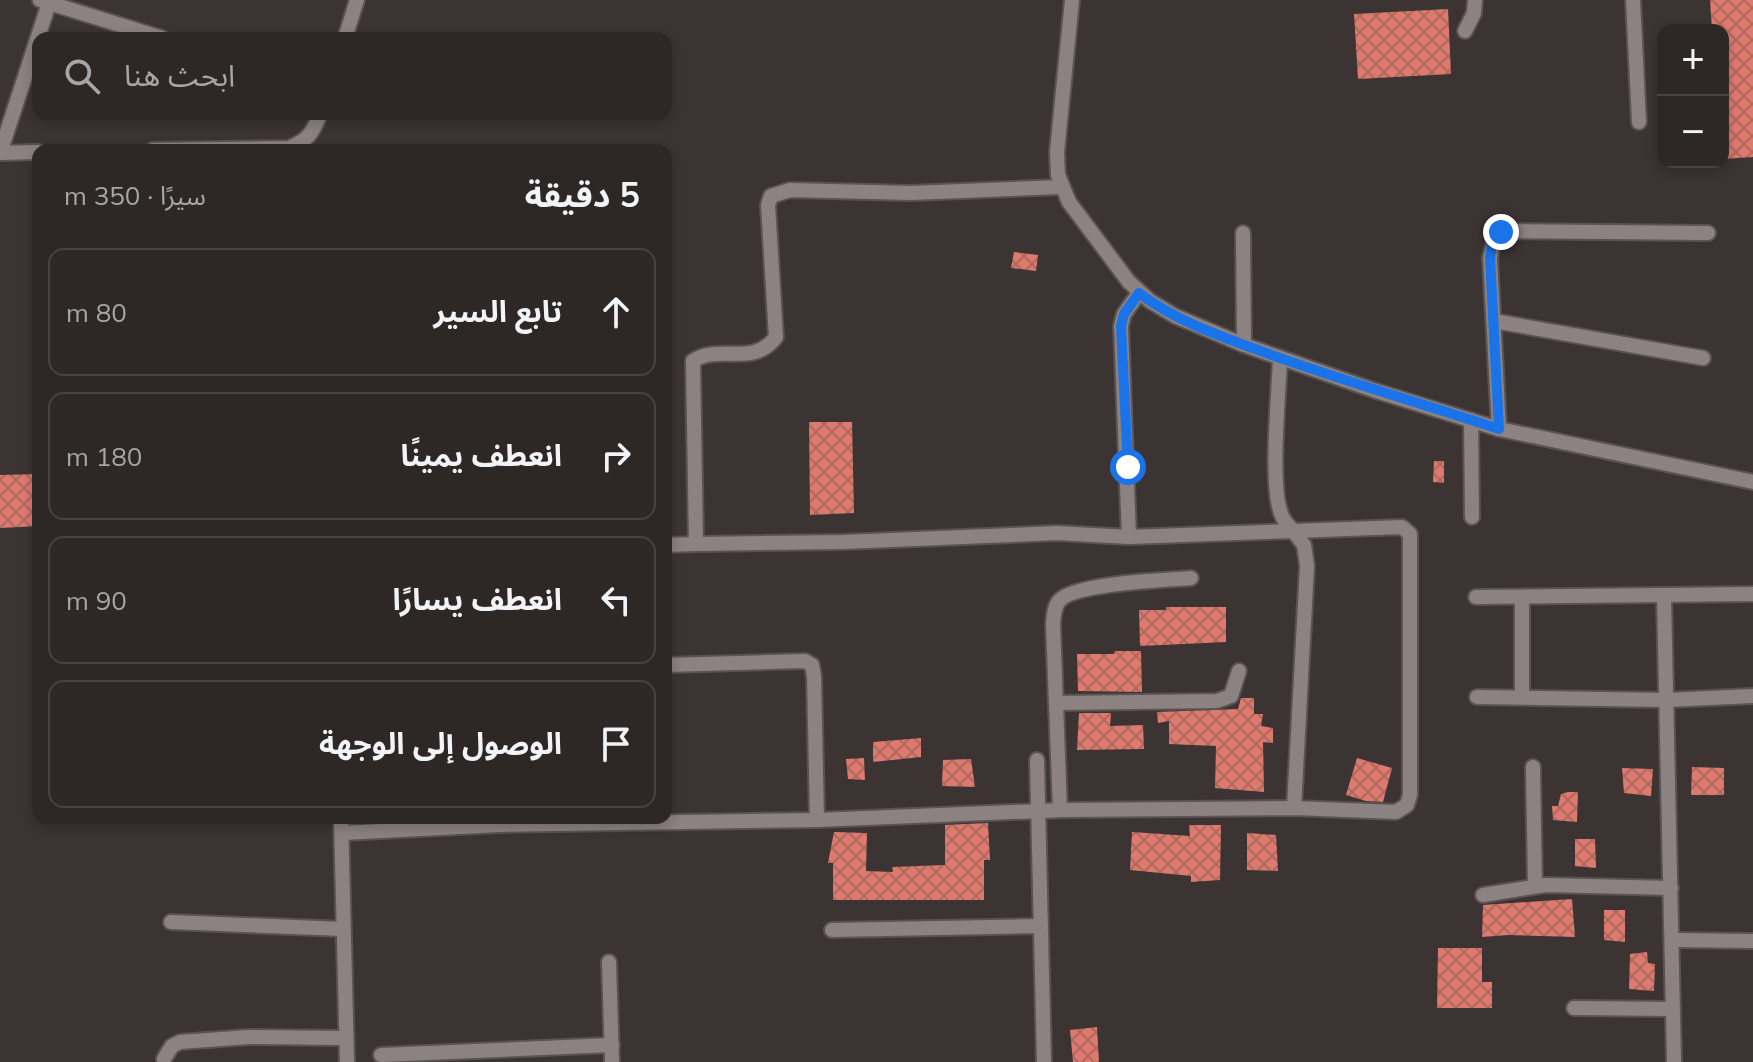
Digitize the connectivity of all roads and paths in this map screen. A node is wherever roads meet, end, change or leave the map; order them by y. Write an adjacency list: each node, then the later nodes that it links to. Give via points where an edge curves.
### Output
1 (357, 0): 9 (street)
2 (1072, 0): 15 (street, via 1057,164)
3 (1475, 0): 6 (street)
4 (1633, 0): 12 (street)
5 (44, 1): 7 (street); 8 (street)
6 (1465, 31)
7 (35, 32)
8 (143, 32)
9 (347, 32)
10 (32, 42): 14 (street, via 0,153)
11 (318, 120): 13 (street)
12 (1639, 122)
13 (299, 144)
14 (32, 152)
15 (1061, 187): 18 (street); 29 (street, via 911,193 790,190 771,196 776,337 759,352 693,361)
16 (1243, 233): 20 (street)
17 (1708, 233): 19 (street, via 1501,232 1492,243 1490,258)
18 (1139, 293): 20 (street, via 1175,316); 28 (street, via 1121,326)
19 (1494, 321): 22 (street); 24 (street)
20 (1244, 345): 21 (street)
21 (1280, 358): 23 (street); 27 (street, via 1277,495)
22 (1703, 358)
23 (1471, 420): 24 (street); 26 (street)
24 (1499, 429): 25 (street)
25 (1753, 482)
26 (1472, 517)
27 (1293, 531): 28 (street); 45 (street, via 1304,545 1307,566); 45 (street, via 1402,527 1410,534 1407,805 1396,812)
28 (1129, 537): 29 (street, via 1057,533)
29 (696, 544): 30 (street)
30 (672, 545)
31 (1191, 578): 42 (street, via 1106,586 1059,600 1053,624)
32 (1753, 594): 35 (street)
33 (1476, 597): 34 (street)
34 (1522, 597): 35 (street); 40 (street)
35 (1664, 597): 41 (street)
36 (672, 665): 48 (street, via 812,665)
37 (1239, 671): 42 (street, via 1231,696 1217,701)
38 (1753, 696): 41 (street)
39 (1477, 697): 40 (street)
40 (1522, 697): 41 (street)
41 (1666, 700): 53 (street)
42 (1056, 703): 46 (street)
43 (1037, 760): 47 (street)
44 (1533, 767): 52 (street)
45 (1294, 808): 46 (street)
46 (1060, 810): 47 (street)
47 (1039, 811): 48 (street); 56 (street)
48 (817, 820): 49 (street)
49 (672, 822)
50 (562, 824): 51 (street)
51 (341, 826): 57 (street)
52 (1535, 886): 53 (street); 54 (street)
53 (1671, 888): 59 (street)
54 (1483, 895)
55 (171, 922): 57 (street)
56 (1041, 926): 58 (street); 70 (street)
57 (343, 929): 64 (street)
58 (832, 930)
59 (1672, 940): 60 (street); 63 (street)
60 (1753, 941)
61 (609, 962): 65 (street)
62 (1574, 1008): 63 (street)
63 (1673, 1009): 71 (street)
64 (346, 1038): 67 (street, via 180,1042); 68 (street)
65 (612, 1045): 66 (street); 69 (street)
66 (381, 1055)
67 (164, 1059)
68 (347, 1062)
69 (612, 1062)
70 (1044, 1062)
71 (1674, 1062)

